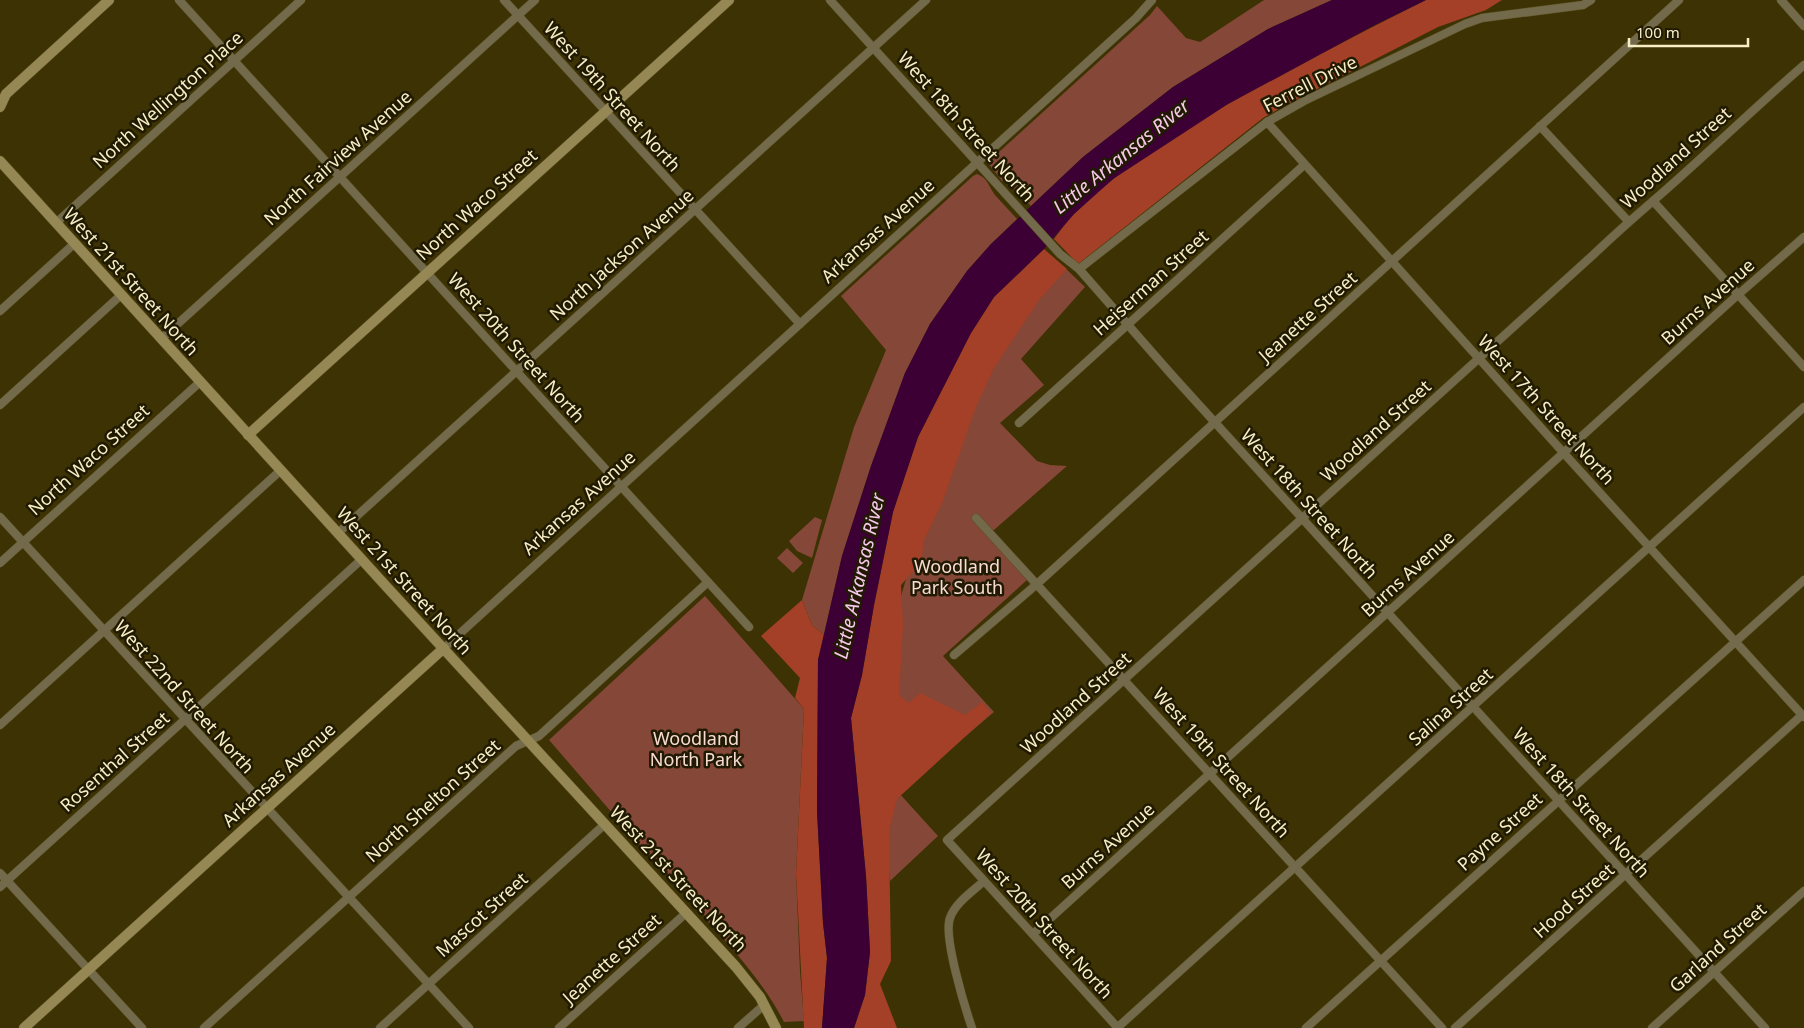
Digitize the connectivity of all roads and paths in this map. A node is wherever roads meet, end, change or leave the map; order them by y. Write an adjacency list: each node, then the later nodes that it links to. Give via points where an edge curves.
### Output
1 (109, 0): 18 (street, via 6,94)
2 (180, 0): 16 (street, West 20th Street North)
3 (300, 0): 16 (street, North Wellington Place)
4 (504, 0): 13 (street, West 19th Street North)
5 (535, 0): 13 (street, North Fairview Avenue)
6 (729, 0): 19 (street, North Waco Street)
7 (830, 0): 15 (street, West 18th Street North)
8 (926, 0): 15 (street, North Jackson Avenue)
9 (1152, 0): 23 (street, Arkansas Avenue)
10 (1591, 0): 20 (street, Ferrell Drive, via 1584,5 1482,18 1465,24)
11 (1680, 0): 21 (street, Jeanette Street)
12 (1781, 0): 14 (street)
13 (518, 16): 19 (street, West 19th Street North); 25 (street, North Fairview Avenue)
14 (1804, 26)
15 (873, 48): 23 (street, West 18th Street North); 27 (street, North Jackson Avenue)
16 (235, 61): 25 (street, West 20th Street North); 29 (street, North Wellington Place)
17 (1804, 65): 26 (street, Woodland Street)
18 (0, 107)
19 (605, 112): 27 (street, West 19th Street North); 34 (street, North Waco Street)
20 (1267, 122): 24 (street, West 17th Street North); 33 (street, Ferrell Drive)
21 (1540, 126): 28 (street); 32 (street, Jeanette Street)
22 (0, 161): 29 (street, West 21st Street North)
23 (978, 163): 33 (street, West 18th Street North, via 1060,254); 38 (street, Arkansas Avenue)
24 (1304, 165): 32 (street, West 17th Street North); 39 (street, Heiserman Street)
25 (340, 177): 34 (street, West 20th Street North); 40 (street, North Fairview Avenue)
26 (1653, 201): 28 (street, Woodland Street); 35 (street)
27 (695, 210): 38 (street, West 19th Street North); 43 (street, North Jackson Avenue)
28 (1628, 221): 41 (street, Woodland Street)
29 (56, 223): 31 (street, West 21st Street North)
30 (1804, 237): 35 (street, Burns Avenue)
31 (75, 243): 36 (street, West 21st Street North); 37 (street)
32 (1391, 262): 41 (street, West 17th Street North); 47 (street, Jeanette Street)
33 (1079, 270): 39 (street, West 18th Street North)
34 (427, 272): 43 (street, West 20th Street North); 49 (street, North Waco Street)
35 (1738, 294): 42 (street); 50 (street, Burns Avenue)
36 (121, 295): 40 (street, West 21st Street North); 45 (street)
37 (0, 311)
38 (800, 324): 52 (street, Arkansas Avenue)
39 (1127, 326): 47 (street, West 18th Street North); 48 (street, Heiserman Street)
40 (161, 339): 44 (street, West 21st Street North)
41 (1479, 358): 50 (street, West 17th Street North); 55 (street, Woodland Street)
42 (1804, 367)
43 (517, 371): 52 (street, West 20th Street North); 56 (street, North Jackson Avenue)
44 (200, 382): 49 (street, West 21st Street North); 57 (street, North Waco Street)
45 (0, 405)
46 (1804, 407): 58 (street, Salina Street)
47 (1214, 422): 55 (street, West 18th Street North); 63 (street, Jeanette Street)
48 (1019, 424)
49 (248, 435): 51 (street, West 21st Street North)
50 (1564, 453): 58 (street, West 17th Street North); 64 (street, Burns Avenue)
51 (281, 470): 56 (street, West 21st Street North); 66 (street)
52 (622, 486): 62 (street, West 20th Street North); 68 (street, Arkansas Avenue)
53 (0, 517): 57 (street, West 22nd Street North)
54 (976, 518): 63 (street, West 19th Street North)
55 (1302, 518): 64 (street, West 18th Street North); 70 (street, Woodland Street)
56 (338, 533): 59 (street, West 21st Street North)
57 (23, 542): 60 (street, North Waco Street); 66 (street, West 22nd Street North)
58 (1649, 547): 67 (street, West 17th Street North); 71 (street, Salina Street)
59 (362, 559): 68 (street, West 21st Street North); 73 (street, Rosenthal Street)
60 (0, 563)
61 (1804, 580): 67 (street, Payne Street)
62 (708, 582): 65 (street, West 20th Street North); 75 (street, North Shelton Street, via 539,736)
63 (1036, 584): 69 (street, Jeanette Street); 70 (street, West 19th Street North)
64 (1388, 613): 71 (street, West 18th Street North); 76 (street, Burns Avenue)
65 (749, 628)
66 (104, 631): 73 (street, West 22nd Street North); 74 (street)
67 (1735, 642): 72 (street, West 17th Street North); 77 (street, Payne Street)
68 (444, 648): 75 (street, West 21st Street North); 78 (street, Arkansas Avenue)
69 (954, 655)
70 (1124, 679): 76 (street, West 19th Street North); 80 (street, Woodland Street)
71 (1473, 707): 77 (street, West 18th Street North); 81 (street, Salina Street)
72 (1803, 716): 83 (street, Hood Street)
73 (185, 720): 78 (street, West 22nd Street North); 84 (street, Rosenthal Street)
74 (0, 725)
75 (529, 741): 79 (street, West 21st Street North); 88 (street, North Shelton Street, via 516,746)
76 (1210, 774): 81 (street, West 19th Street North); 90 (street, Burns Avenue)
77 (1558, 800): 83 (street, West 18th Street North); 91 (street, Payne Street)
78 (266, 809): 88 (street, West 22nd Street North); 92 (street, Arkansas Avenue)
79 (605, 824): 89 (street, West 21st Street North); 94 (street, Mascot Street)
80 (947, 840): 85 (street, West 20th Street North)
81 (1296, 867): 91 (street, West 19th Street North); 105 (street, Salina Street)
82 (0, 873): 84 (street)
83 (1626, 874): 93 (street, West 18th Street North); 108 (street, Hood Street)
84 (7, 881): 86 (street, Rosenthal Street); 92 (street)
85 (984, 881): 90 (street, West 20th Street North); 104 (street, via 949,919 954,964)
86 (0, 887)
87 (1804, 891): 93 (street, Garland Street)
88 (348, 897): 94 (street, West 22nd Street North); 98 (street, North Shelton Street)
89 (686, 913): 95 (street, West 21st Street North, via 736,967); 101 (street, Jeanette Street)
90 (1033, 934): 105 (street, West 20th Street North)
91 (1380, 960): 106 (street, Payne Street); 107 (street, West 19th Street North)
92 (88, 970): 96 (street, Arkansas Avenue); 97 (street)
93 (1714, 972): 109 (street, Garland Street); 110 (street, West 18th Street North)
94 (429, 984): 99 (street, Mascot Street); 100 (street, West 22nd Street North)
95 (764, 1004): 102 (street); 103 (street, West 21st Street North)
96 (24, 1028)
97 (142, 1028)
98 (204, 1028)
99 (380, 1028)
100 (469, 1028)
101 (559, 1028)
102 (738, 1028)
103 (776, 1028)
104 (972, 1028)
105 (1118, 1028)
106 (1306, 1028)
107 (1442, 1028)
108 (1455, 1028)
109 (1652, 1028)
110 (1766, 1028)

